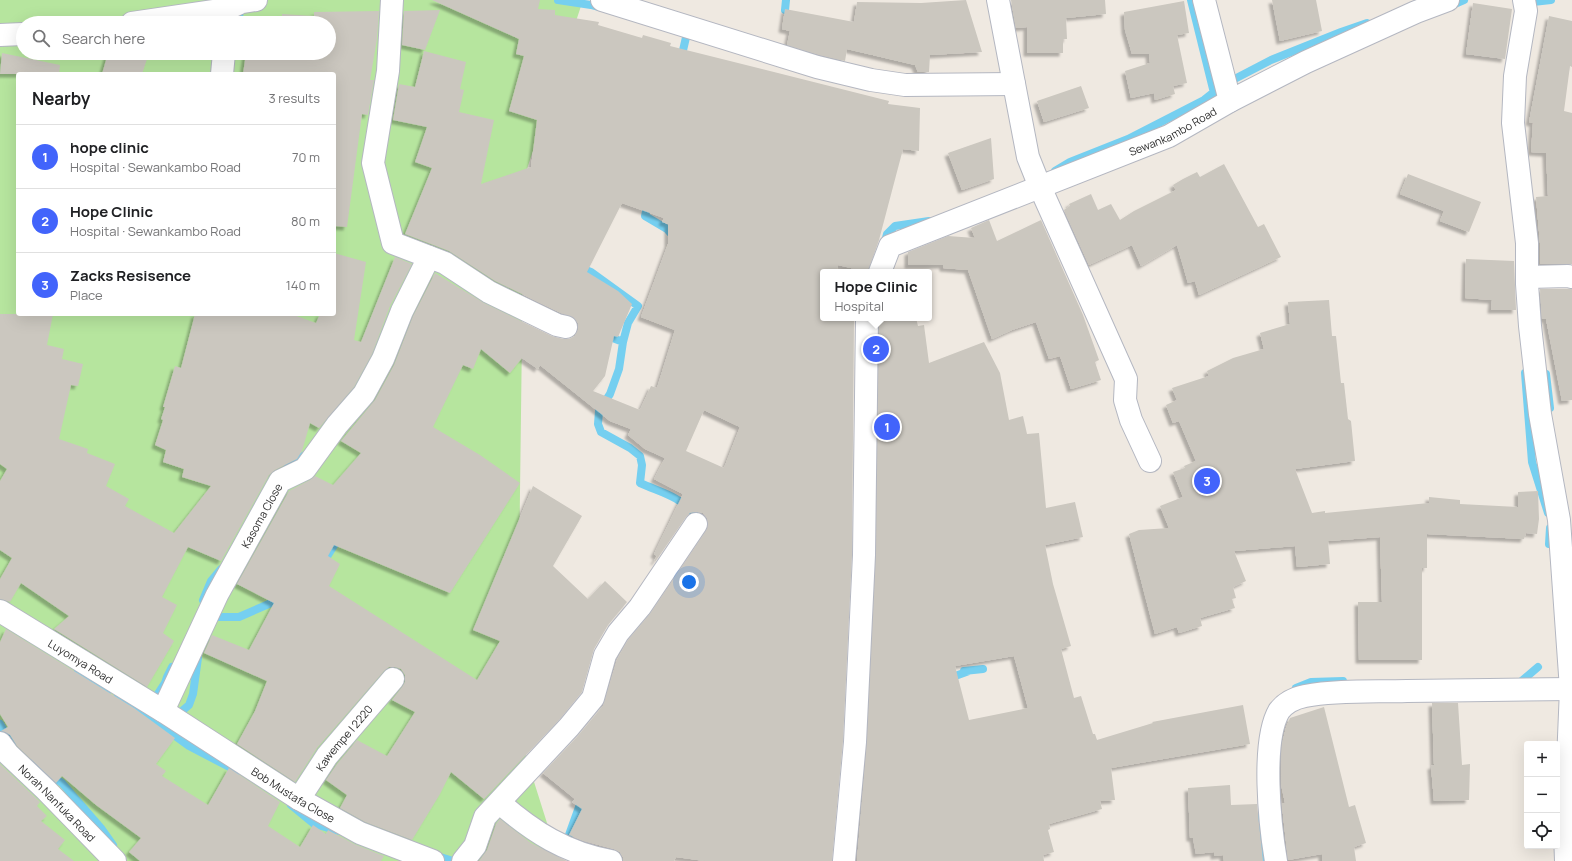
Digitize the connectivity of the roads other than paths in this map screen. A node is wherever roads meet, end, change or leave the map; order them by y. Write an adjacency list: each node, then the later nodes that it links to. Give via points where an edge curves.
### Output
1 (256, 0): 8 (street, via 242,2)
2 (392, 0): 16 (street, via 388,71 373,163 392,242)
3 (602, 0): 13 (street, via 817,67 871,80 905,85)
4 (998, 0): 13 (street)
5 (1204, 0): 14 (street)
6 (1448, 0): 14 (street, Sewankambo Road, via 1313,59)
7 (1524, 0): 18 (street, via 1526,10 1515,76 1513,123 1527,243)
8 (226, 16)
9 (16, 34): 10 (street)
10 (0, 35)
11 (223, 60): 12 (street)
12 (222, 72)
13 (1014, 84): 15 (street, via 1028,157)
14 (1230, 101): 15 (street, Sewankambo Road, via 1169,136)
15 (1040, 187): 17 (street, Sewankambo Road, via 890,246); 22 (street, via 1126,379 1125,400)
16 (430, 257): 21 (street, via 445,263 489,292); 28 (street, Kasoma Close, via 364,394 337,425 305,469 280,481 217,595)
17 (881, 269)
18 (1528, 277): 19 (street); 23 (street, via 1530,326 1540,414)
19 (1572, 277)
20 (867, 321): 37 (street, via 864,562 855,742)
21 (566, 327)
22 (1150, 462)
23 (1566, 519): 27 (street)
24 (696, 524): 32 (street, via 640,607 618,632 606,655 593,698)
25 (0, 611): 28 (street, Luyomya Road)
26 (393, 679): 31 (street, Kawempe I 2220, via 327,756)
27 (1571, 689): 30 (street); 38 (street, via 1347,692 1295,698 1280,711 1272,734 1269,758 1268,791)
28 (163, 711): 31 (street, Bob Mustafa Close)
29 (0, 743): 33 (street, Norah Nanfuka Road)
30 (1569, 793): 39 (street, via 1565,833)
31 (299, 799): 34 (street, Bob Mustafa Close, via 360,833)
32 (500, 803): 35 (street, via 485,817 475,846); 36 (street, via 546,838 582,855)
33 (115, 861)
34 (433, 861)
35 (463, 861)
36 (610, 861)
37 (844, 861)
38 (1276, 861)
39 (1566, 861)

